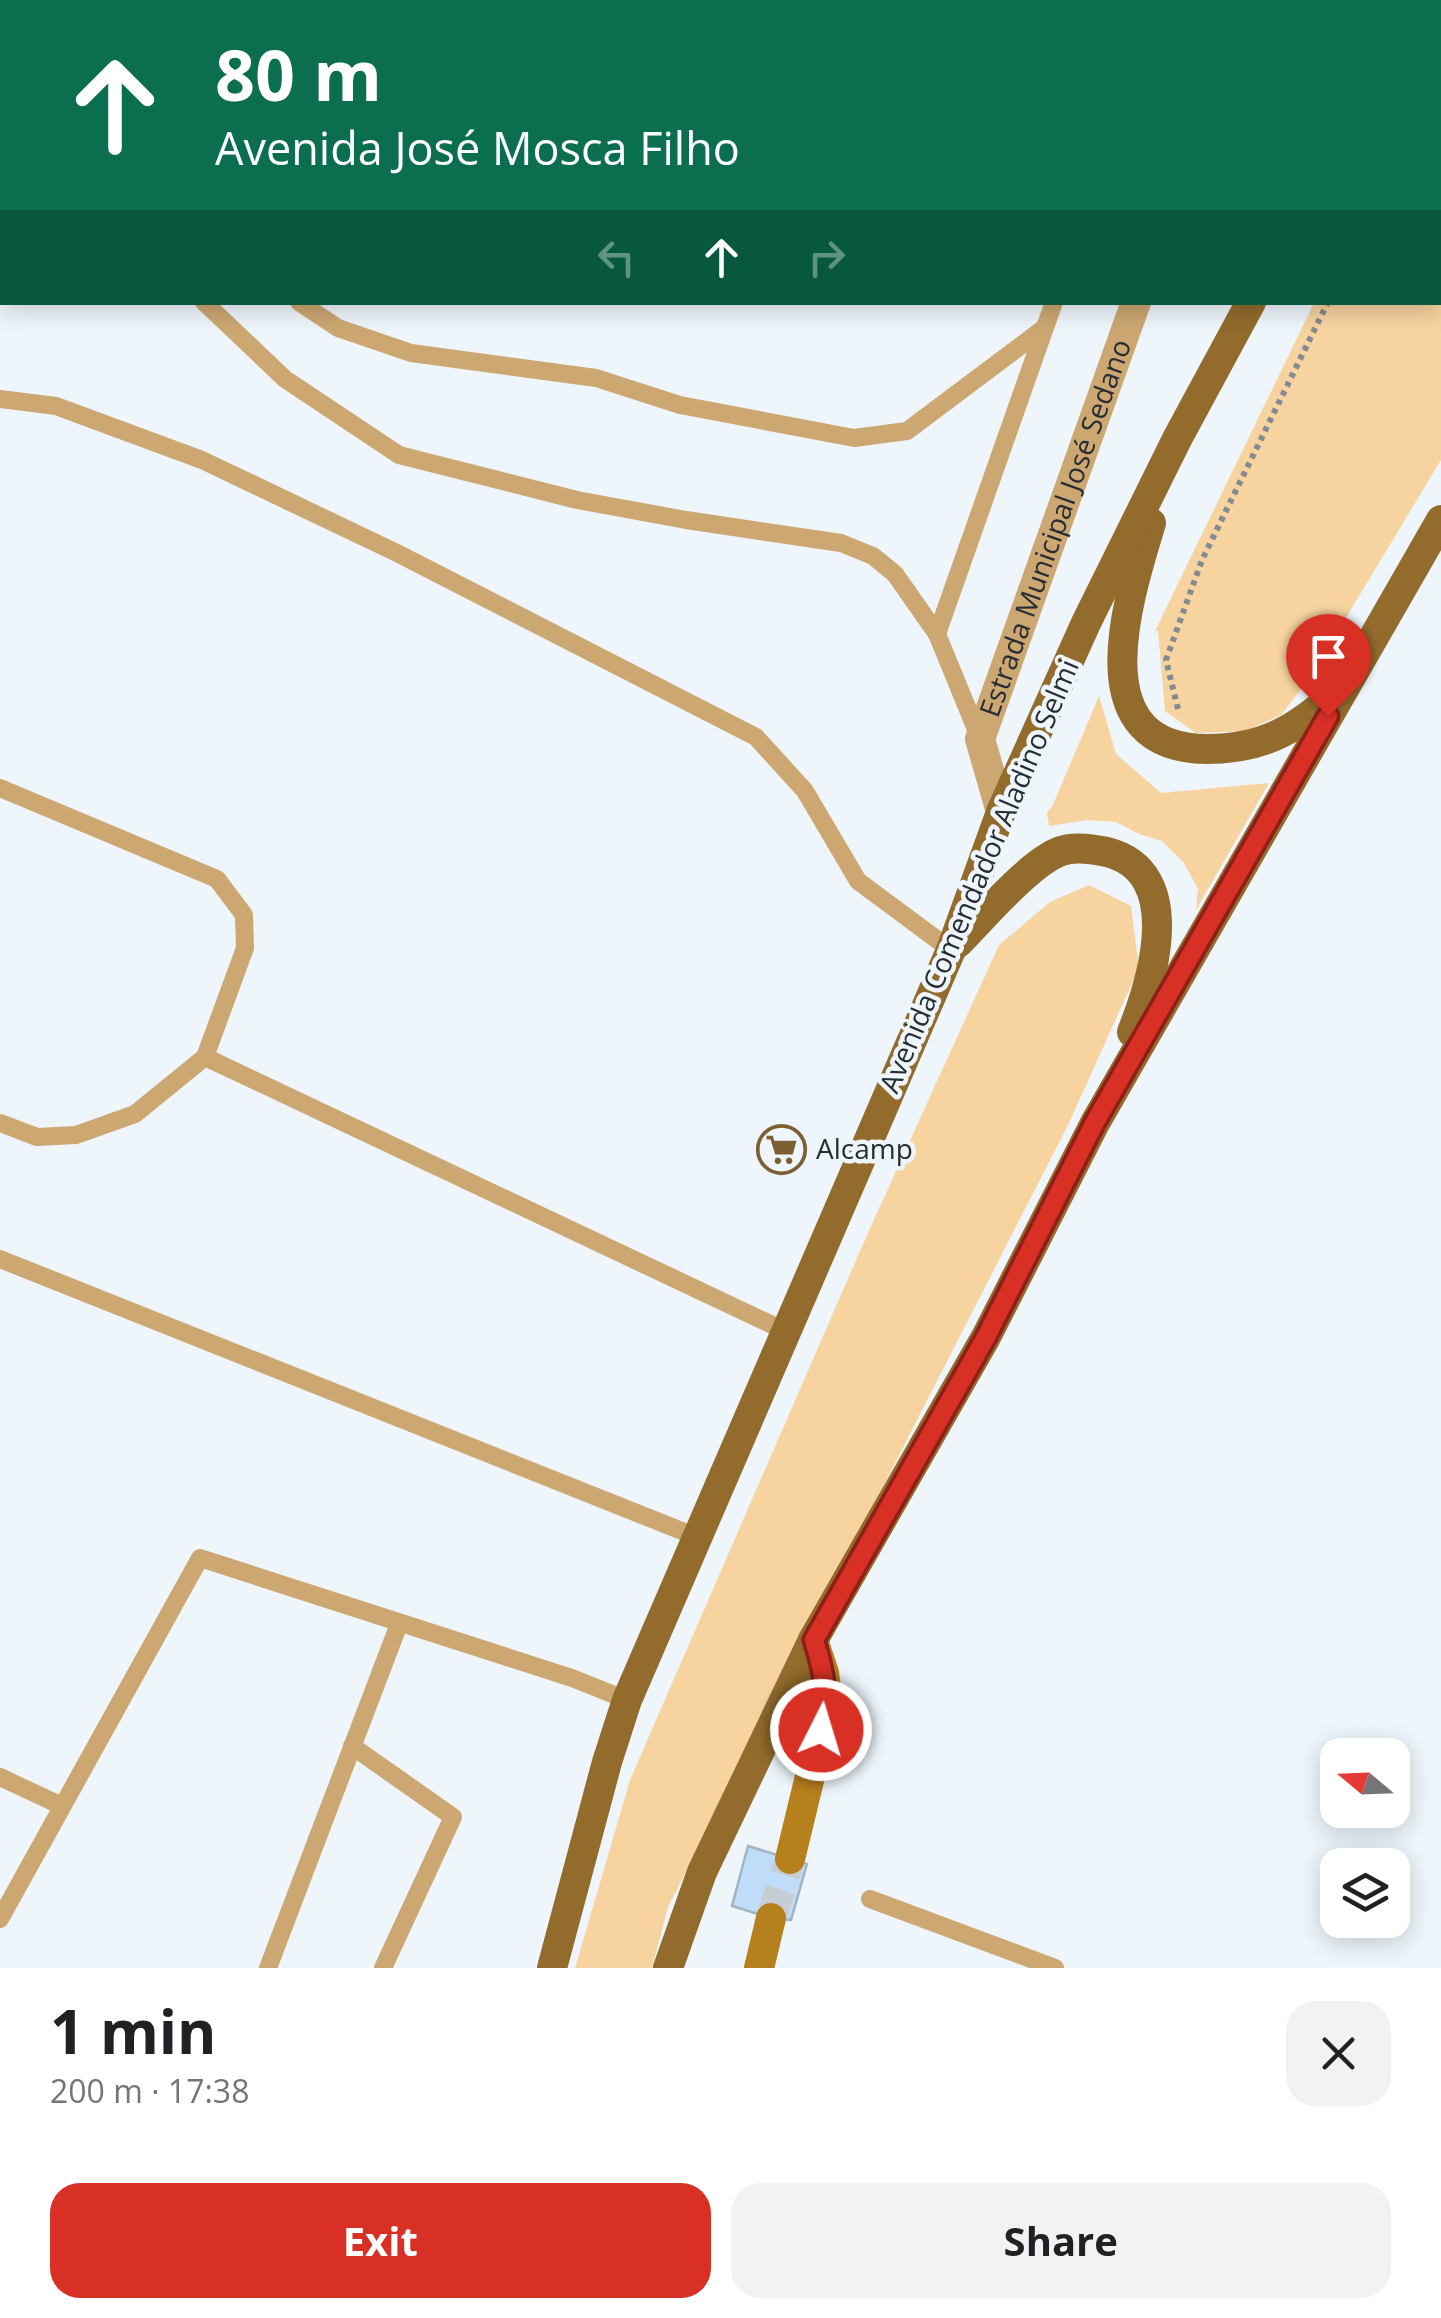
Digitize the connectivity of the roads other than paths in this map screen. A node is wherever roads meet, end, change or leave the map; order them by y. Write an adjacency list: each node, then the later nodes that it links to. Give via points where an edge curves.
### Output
1 (207, 305): 10 (lane, via 285,379 398,455 577,500 841,543 895,574)
2 (304, 305): 6 (lane, via 338,328 410,353 596,378 680,405 854,438 907,431)
3 (1053, 305): 6 (lane)
4 (1135, 305): 12 (street, Estrada Municipal José Sedano)
5 (1249, 305): 8 (main road, Avenida Comendador Aladino Selmi)
6 (1043, 329): 10 (lane)
7 (0, 399): 15 (lane, via 56,406 202,460 756,736 805,791 858,881)
8 (1177, 439): 11 (main road, via 1126,610 1124,682 1134,718 1158,742 1242,749 1274,738); 14 (main road, Avenida Comendador Aladino Selmi)
9 (1441, 520): 11 (main road)
10 (937, 634): 12 (lane)
11 (1347, 682): 17 (main road)
12 (980, 739): 14 (street, Estrada Municipal José Sedano)
13 (0, 788): 16 (lane, via 217,879 244,915 246,948)
14 (1001, 812): 15 (main road, Avenida Comendador Aladino Selmi)
15 (951, 950): 17 (main road, via 1032,870 1061,851 1091,848 1126,857 1152,885 1155,950 1138,1018); 20 (main road, Avenida Comendador Aladino Selmi)
16 (205, 1057): 18 (lane, via 135,1114 76,1134 37,1137); 20 (lane)
17 (1095, 1122): 23 (main road, via 986,1337)
18 (0, 1123)
19 (0, 1259): 21 (lane)
20 (785, 1330): 21 (main road, Avenida Comendador Aladino Selmi)
21 (697, 1538): 24 (main road, Avenida Comendador Aladino Selmi)
22 (399, 1624): 24 (lane); 25 (lane); 27 (lane, via 200,1558)
23 (814, 1640): 28 (street, via 828,1702); 35 (main road, via 702,1872)
24 (627, 1700): 34 (main road, Avenida Comendador Aladino Selmi)
25 (352, 1746): 32 (lane); 33 (lane, via 454,1817)
26 (0, 1777): 27 (lane)
27 (62, 1806): 31 (lane)
28 (792, 1850)
29 (870, 1899): 37 (lane)
30 (771, 1918): 36 (street)
31 (0, 1919)
32 (268, 1968)
33 (383, 1968)
34 (552, 1968)
35 (668, 1968)
36 (759, 1968)
37 (1055, 1968)

